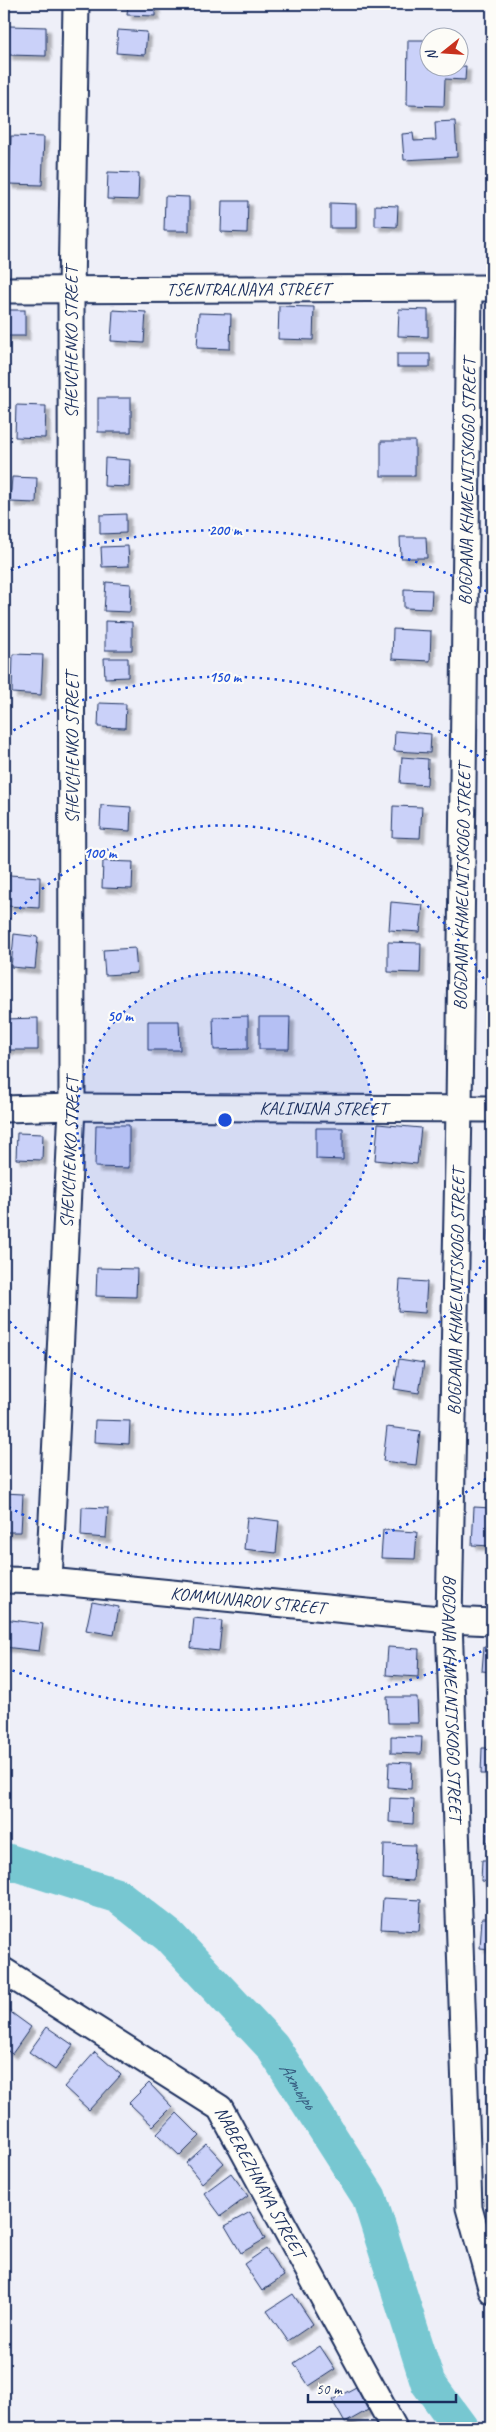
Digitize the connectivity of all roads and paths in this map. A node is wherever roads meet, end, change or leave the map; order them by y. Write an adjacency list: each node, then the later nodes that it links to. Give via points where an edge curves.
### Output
1 (76, 4): 4 (street, SHEVCHENKO STREET)
2 (481, 289): 4 (street, TSENTRALNAYA STREET); 7 (street, BOGDANA KHMELNITSKOGO STREET)
3 (4, 290): 4 (street, TSENTRALNAYA STREET)
4 (71, 290): 5 (street, SHEVCHENKO STREET)
5 (72, 1107): 6 (street, KALININA STREET); 7 (street, KALININA STREET); 10 (street, SHEVCHENKO STREET)
6 (4, 1109)
7 (459, 1109): 8 (street, KALININA STREET); 11 (street, BOGDANA KHMELNITSKOGO STREET)
8 (492, 1109)
9 (4, 1580): 10 (street, KOMMUNAROV STREET)
10 (49, 1581): 11 (street, KOMMUNAROV STREET)
11 (449, 1620): 12 (street, KOMMUNAROV STREET); 14 (street, BOGDANA KHMELNITSKOGO STREET, via 469,2208)
12 (492, 1622)
13 (4, 1971): 15 (street, NABEREZHNAYA STREET, via 220,2108)
14 (492, 2291)
15 (394, 2428)

